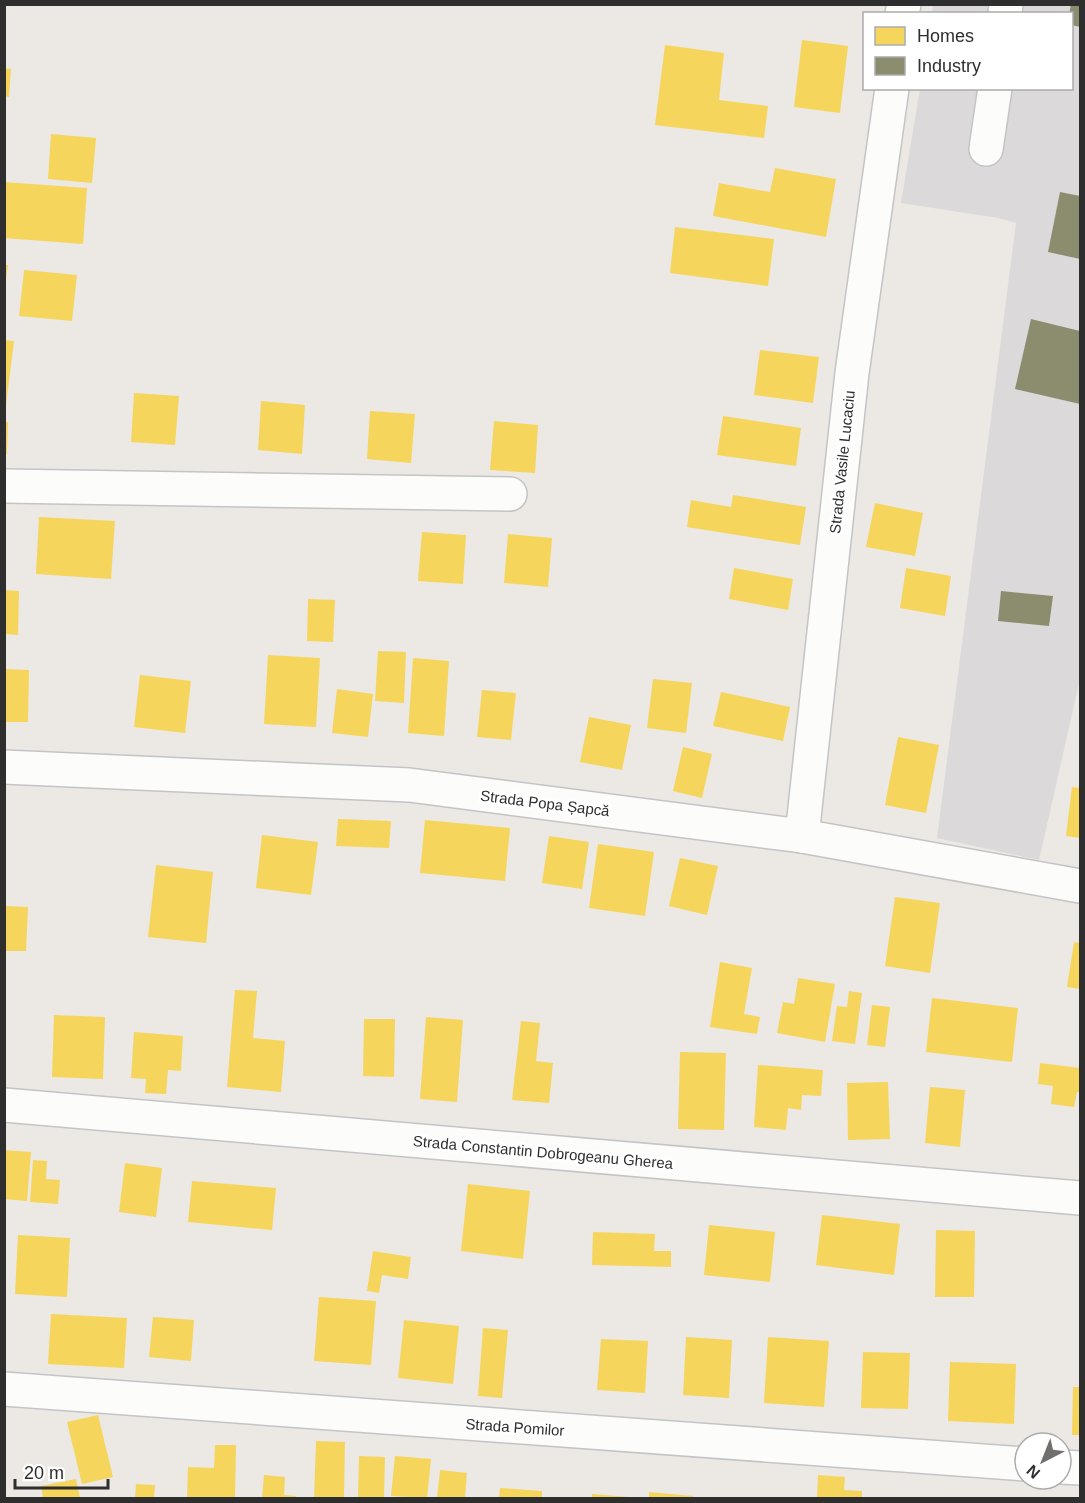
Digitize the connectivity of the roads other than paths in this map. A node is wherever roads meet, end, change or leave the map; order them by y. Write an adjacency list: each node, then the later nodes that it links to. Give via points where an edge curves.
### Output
1 (892, 90): 7 (street, Strada Vasile Lucaciu, via 852,373)
2 (994, 90): 3 (street)
3 (986, 149)
4 (4, 486): 5 (street)
5 (510, 495)
6 (4, 767): 7 (street, Strada Popa Șapcă, via 410,785)
7 (801, 836): 8 (street, Strada Popa Șapcă)
8 (1080, 886)
9 (4, 1105): 10 (street, Strada Constantin Dobrogeanu Gherea)
10 (1080, 1198)
11 (4, 1389): 12 (street, Strada Pomilor)
12 (1013, 1463)

